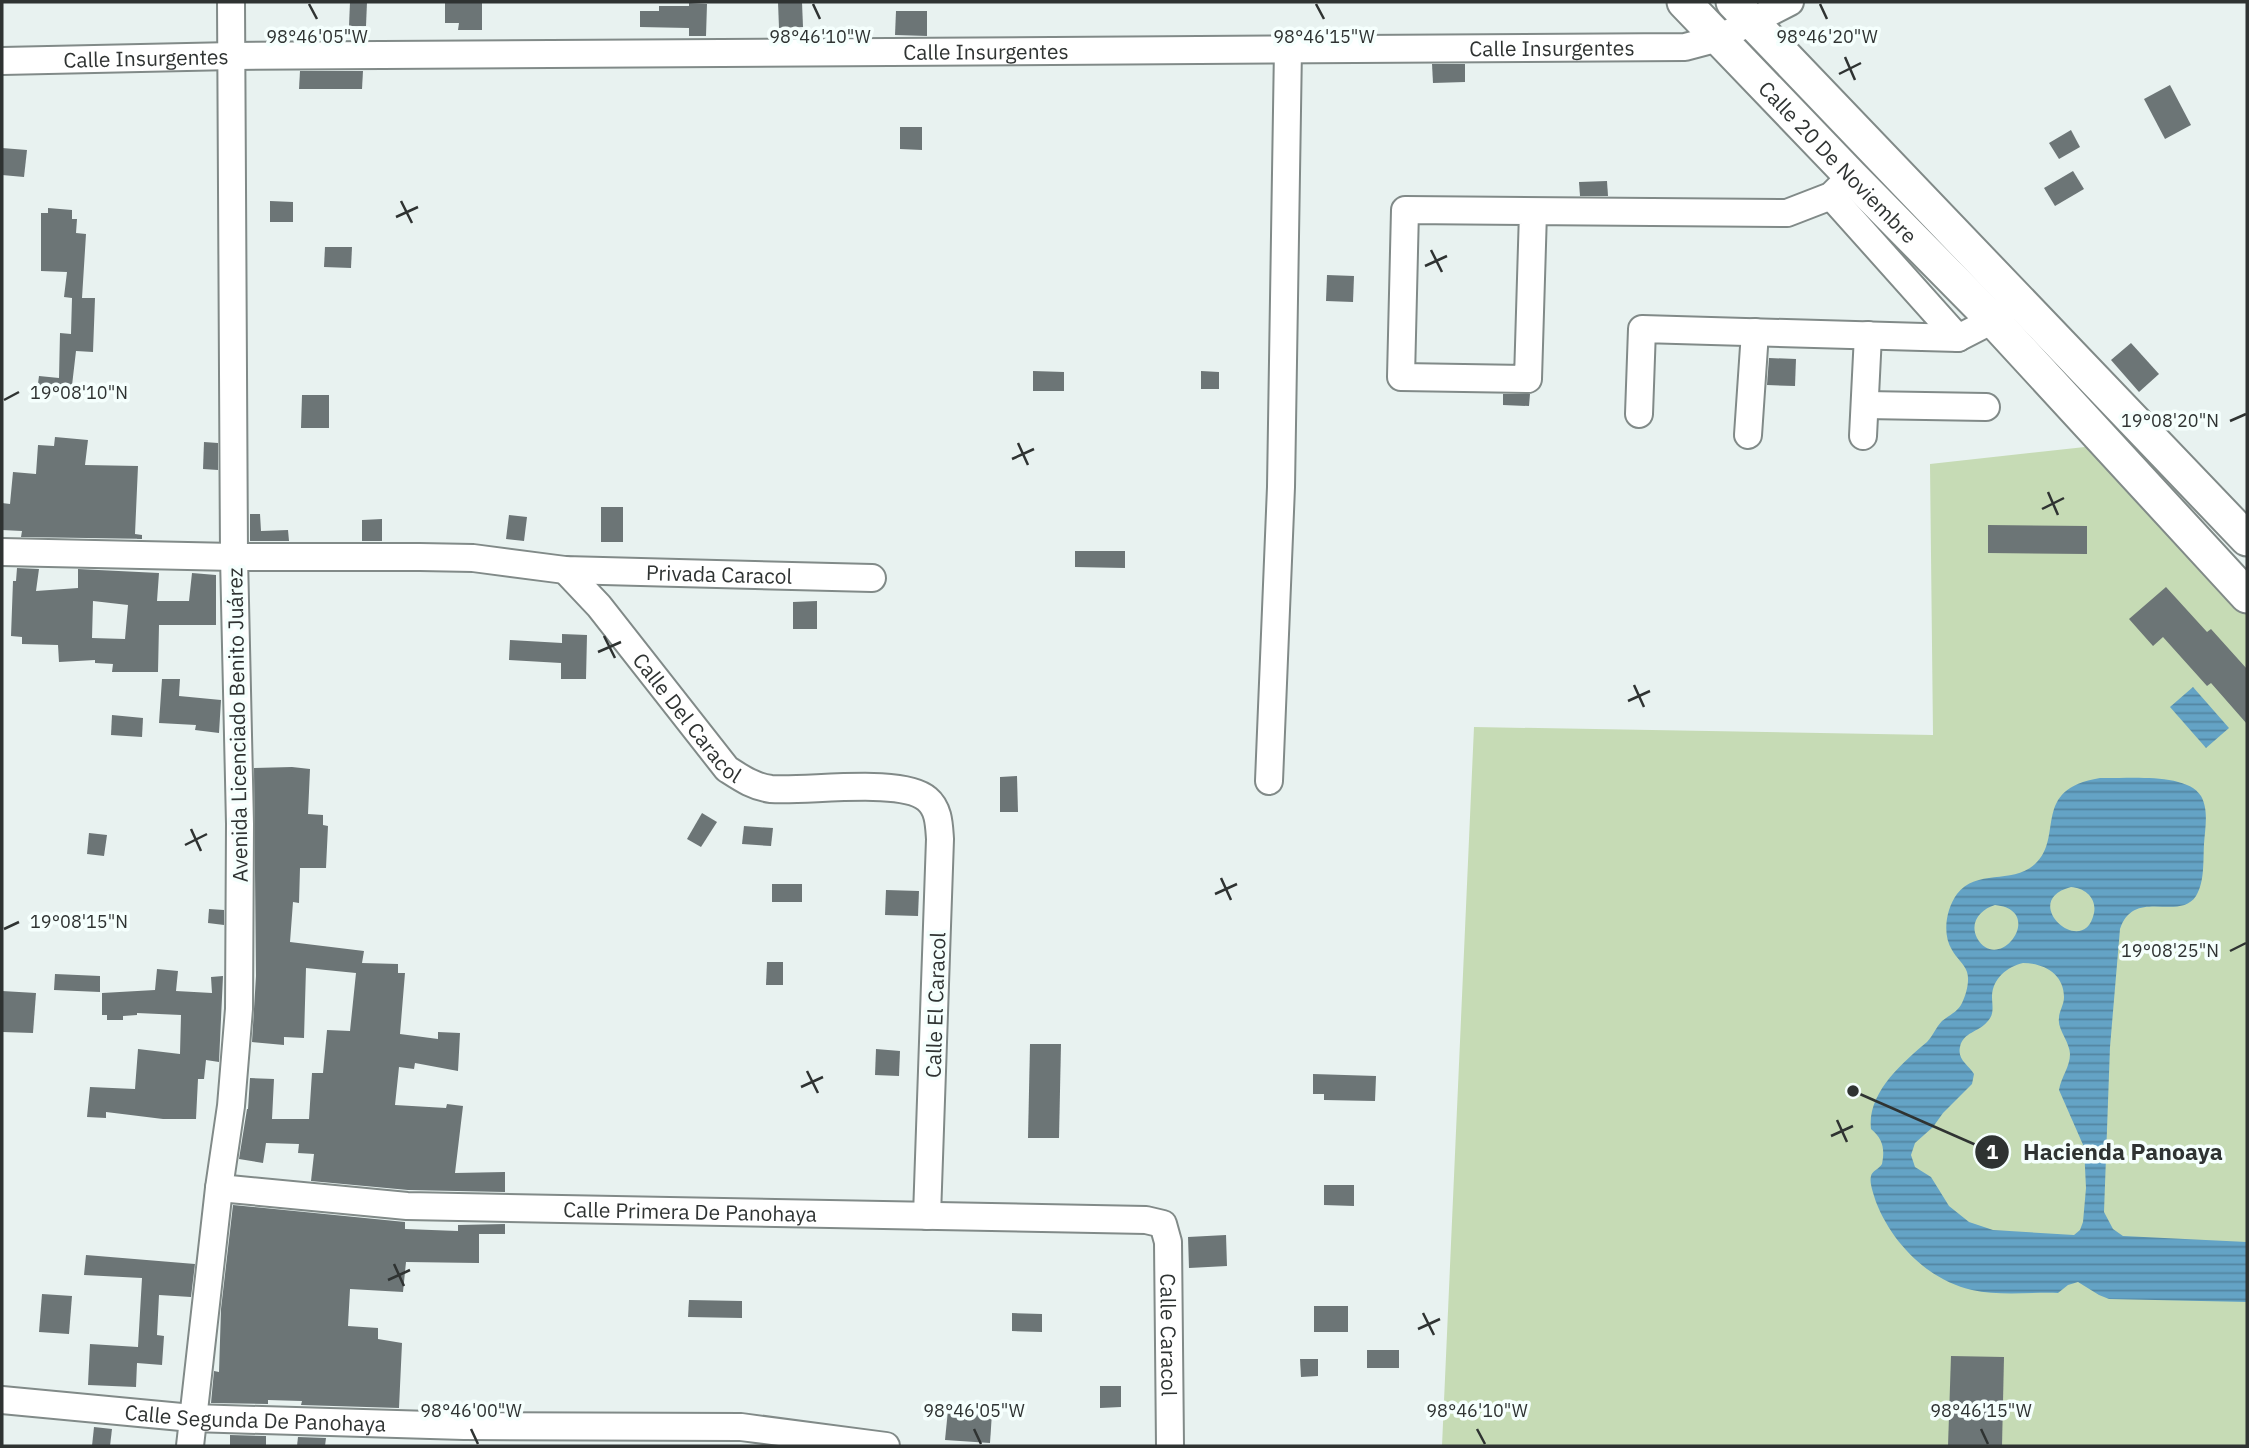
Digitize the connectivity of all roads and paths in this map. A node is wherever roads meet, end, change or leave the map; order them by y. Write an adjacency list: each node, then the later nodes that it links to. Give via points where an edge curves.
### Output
1 (231, 2): 7 (street, Avenida Licenciado Benito Juárez)
2 (1684, 2): 5 (main road, Calle 20 De Noviembre)
3 (1790, 2): 4 (street, Calle Insurgentes)
4 (1742, 8): 5 (street, Calle Insurgentes); 11 (main road, Calle 20 De Noviembre)
5 (1719, 38): 6 (street, Calle Insurgentes, via 1685,47); 9 (main road, Calle 20 De Noviembre)
6 (1289, 48): 7 (street, Calle Insurgentes); 26 (street, via 1281,487)
7 (233, 56): 8 (street, Calle Insurgentes); 22 (street, Avenida Licenciado Benito Juárez)
8 (2, 61)
9 (1841, 186): 10 (street, via 1787,213); 11 (main road, Calle 20 De Noviembre); 14 (street)
10 (1533, 212): 10 (street, via 1528,379 1401,377 1405,210)
11 (2005, 309): 14 (street); 20 (main road); 25 (main road)
12 (1755, 332): 13 (street); 17 (street, via 1642,329); 18 (street)
13 (1868, 335): 14 (street); 15 (street)
14 (1958, 338)
15 (1865, 405): 16 (street); 19 (street)
16 (1986, 407)
17 (1639, 414)
18 (1748, 435)
19 (1863, 436)
20 (2247, 539)
21 (2, 552): 22 (street)
22 (234, 557): 23 (street, via 473,558); 28 (street, Avenida Licenciado Benito Juárez, via 239,1009)
23 (565, 570): 24 (street, Privada Caracol); 27 (street, Calle Del Caracol, via 599,606 727,769 751,785 771,789 881,787)
24 (872, 578)
25 (2247, 596)
26 (1269, 781)
27 (927, 798): 29 (street, Calle El Caracol, via 938,814 940,839)
28 (219, 1188): 29 (street, Calle Primera De Panohaya, via 407,1206); 32 (street, Avenida Licenciado Benito Juárez)
29 (927, 1216): 30 (street, Calle Primera De Panohaya)
30 (1163, 1224): 35 (street, Calle Caracol, via 1168,1242)
31 (2, 1400): 32 (street, Calle Segunda De Panohaya)
32 (192, 1418): 33 (street, Avenida Licenciado Benito Juárez); 34 (street, Calle Segunda De Panohaya, via 464,1426 741,1427)
33 (190, 1446)
34 (886, 1446)
35 (1170, 1446)

